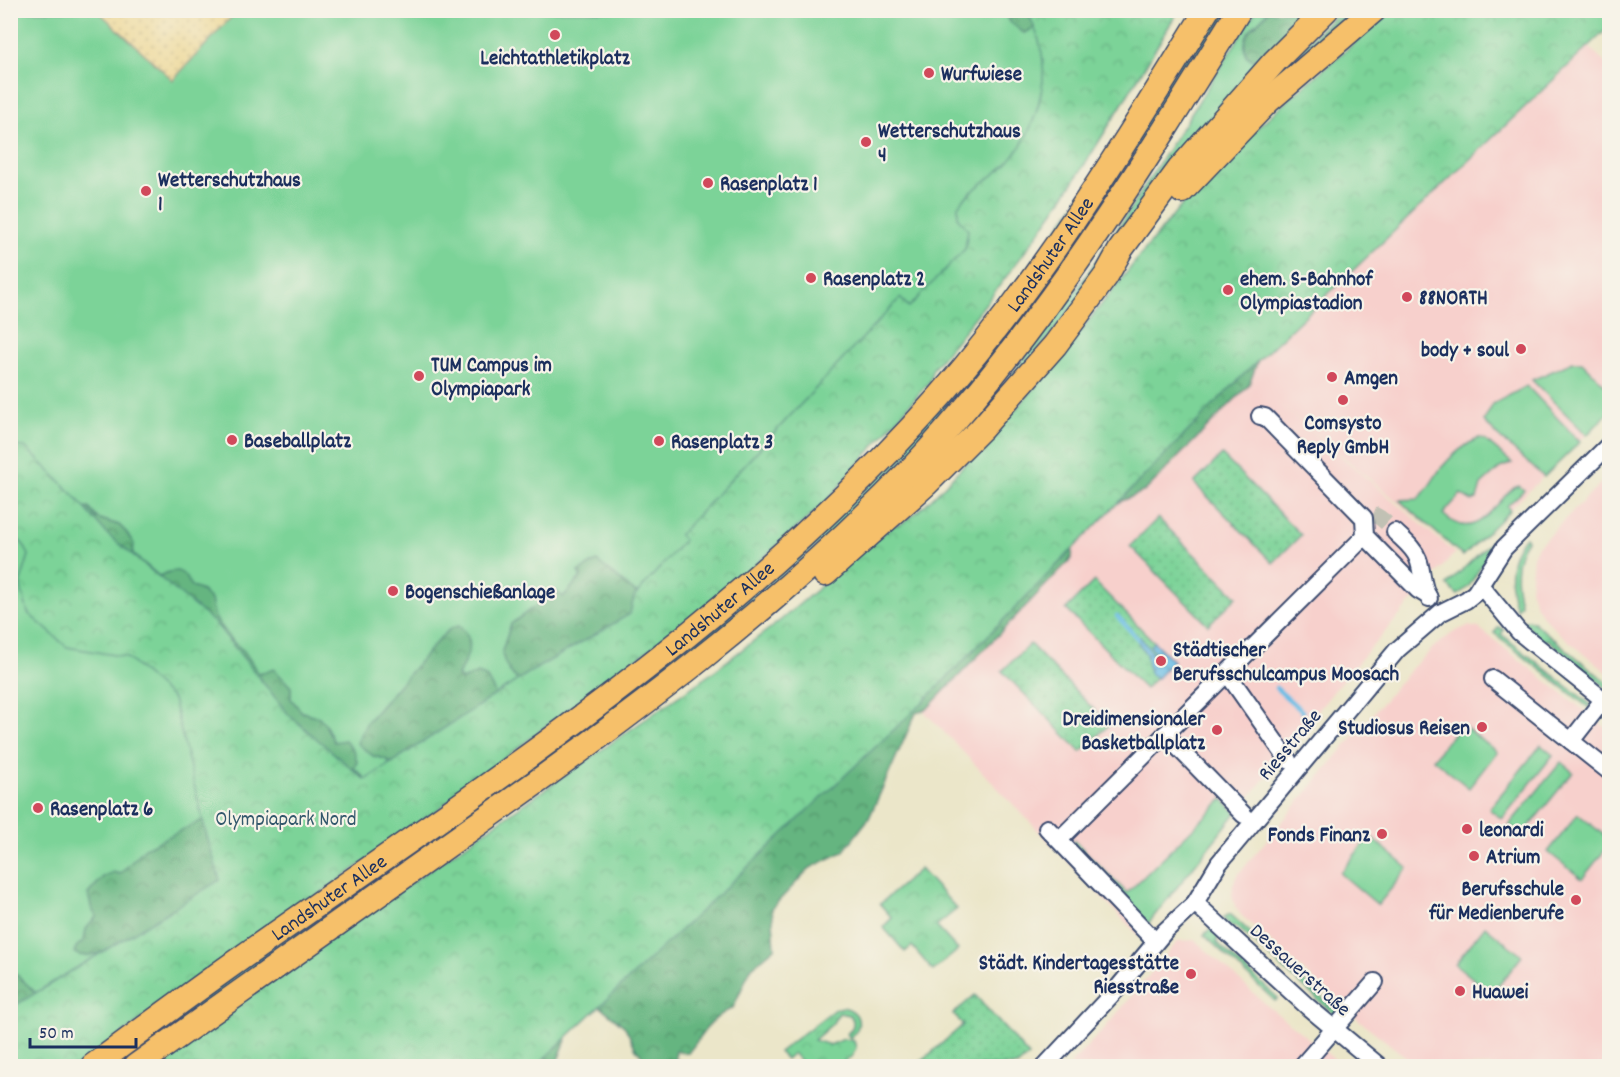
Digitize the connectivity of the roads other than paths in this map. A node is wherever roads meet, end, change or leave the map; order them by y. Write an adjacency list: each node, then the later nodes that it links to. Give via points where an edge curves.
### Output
1 (1195, 10): 6 (highway)
2 (1207, 10): 6 (highway, Landshuter Allee)
3 (1239, 10): 14 (highway, Landshuter Allee, via 1127,190 1036,320 914,465 867,514)
4 (1326, 10): 7 (highway, via 1179,170)
5 (1374, 10): 7 (highway, via 1260,109)
6 (1171, 68): 28 (highway, Landshuter Allee, via 1063,236 975,355 846,495 790,549 698,628 591,710)
7 (1106, 276): 14 (highway, via 1026,380 926,484 818,580)
8 (1260, 416): 11 (street, via 1364,518)
9 (1610, 444): 12 (street, Riesstraße, via 1504,548)
10 (1395, 532): 13 (street, via 1414,552)
11 (1365, 536): 13 (street); 16 (street)
12 (1481, 586): 15 (street, Riesstraße, via 1466,600); 18 (street, via 1519,632)
13 (1428, 596): 15 (street)
14 (774, 598): 29 (highway, Landshuter Allee, via 607,732)
15 (1440, 613): 24 (street, Riesstraße, via 1398,650 1366,686 1219,863)
16 (1227, 673): 19 (street); 21 (street)
17 (1493, 679): 20 (street)
18 (1606, 703): 20 (street)
19 (1165, 734): 23 (street); 25 (street, via 1053,834)
20 (1571, 741): 22 (street)
21 (1288, 760)
22 (1610, 772)
23 (1244, 815)
24 (1195, 903): 25 (street, Riesstraße); 27 (street, Dessauerstraße)
25 (1155, 941): 30 (street, Riesstraße, via 1116,990)
26 (1376, 981): 27 (street)
27 (1335, 1030): 31 (street); 32 (street, Dessauerstraße)
28 (93, 1066)
29 (136, 1066)
30 (1045, 1066)
31 (1302, 1066)
32 (1379, 1066)

